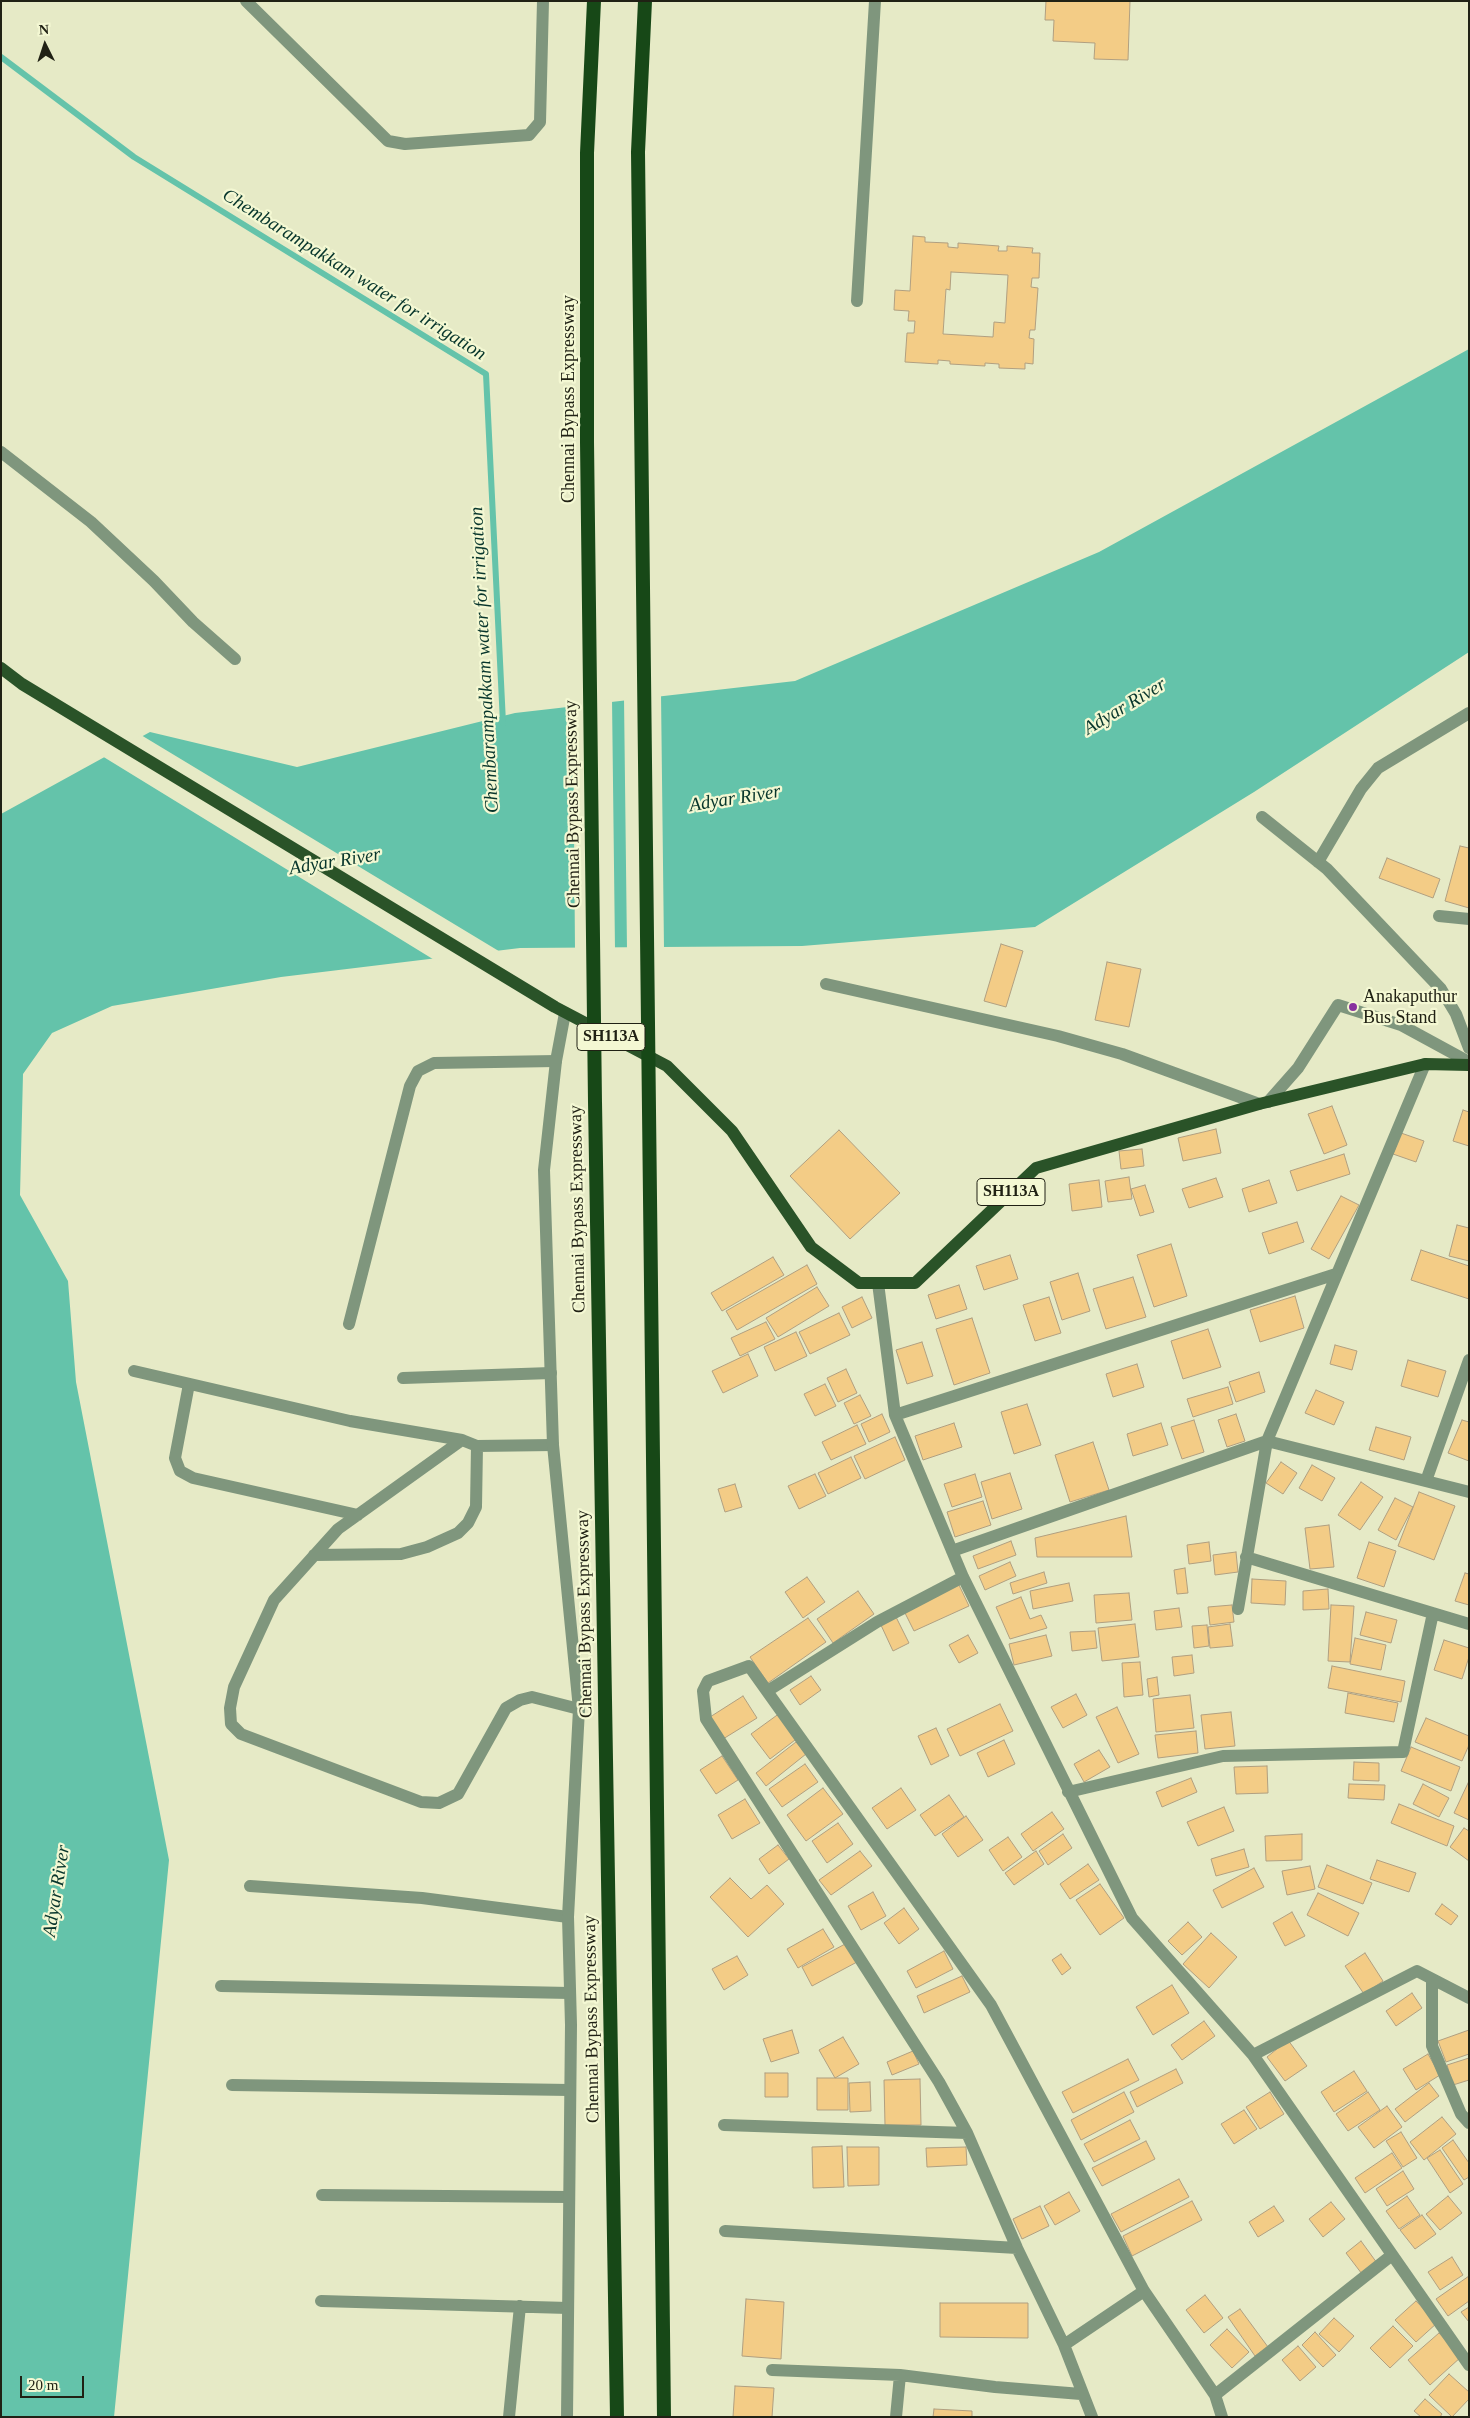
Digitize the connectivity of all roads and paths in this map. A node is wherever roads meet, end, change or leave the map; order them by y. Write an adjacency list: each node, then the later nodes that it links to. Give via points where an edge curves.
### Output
1 (246, 1): 2 (street, via 388,141 405,144 530,135 540,122)
2 (543, 1)
3 (594, 1): 77 (highway, Chennai Bypass Expressway, via 587,153 587,442)
4 (645, 1): 78 (highway, via 638,152)
5 (875, 1): 6 (street)
6 (858, 301)
7 (1, 452): 8 (street, via 91,522)
8 (235, 659)
9 (2, 673): 16 (main road, SH113A)
10 (1469, 713): 12 (street, via 1378,768 1361,789)
11 (1262, 817): 12 (street)
12 (1318, 862): 17 (street, via 1441,989 1456,1014)
13 (1439, 916): 14 (street)
14 (1469, 920)
15 (826, 984): 21 (street, via 1058,1036 1122,1054)
16 (560, 1010): 18 (street); 23 (main road, SH113A, via 667,1066 732,1131 811,1247 858,1282)
17 (1469, 1048)
18 (556, 1061): 24 (street, via 434,1063 418,1071 410,1086); 27 (street, via 544,1170)
19 (1469, 1063): 20 (main road, SH113A); 21 (street, via 1401,1026 1338,1005 1298,1068)
20 (1425, 1064): 21 (main road, SH113A); 22 (street)
21 (1263, 1103): 23 (main road, SH113A, via 1036,1168 915,1283)
22 (1336, 1274): 30 (street); 32 (street)
23 (878, 1283): 30 (street)
24 (349, 1324)
25 (1469, 1360): 35 (street)
26 (134, 1371): 29 (street)
27 (551, 1373): 28 (street); 33 (street)
28 (403, 1378)
29 (189, 1384): 31 (street, via 350,1420); 37 (street, via 175,1458 180,1471 193,1478)
30 (896, 1415): 38 (street)
31 (462, 1440): 34 (street); 37 (street)
32 (1267, 1441): 35 (street); 38 (street); 40 (street)
33 (553, 1445): 34 (street); 46 (street)
34 (477, 1446): 39 (street, via 476,1507 468,1523 458,1533 401,1554)
35 (1426, 1481): 36 (street)
36 (1469, 1492)
37 (358, 1514): 39 (street, via 338,1529)
38 (952, 1551): 41 (street)
39 (314, 1556): 46 (street, via 274,1600 234,1687 231,1724 241,1734 421,1802 439,1803 458,1794 506,1708 532,1697)
40 (1246, 1557): 42 (street); 43 (street)
41 (964, 1577): 45 (street, via 877,1622); 47 (street)
42 (1238, 1609)
43 (1432, 1613): 44 (street); 47 (street, via 1403,1752 1223,1756)
44 (1469, 1624)
45 (769, 1690): 59 (street, via 749,1666 708,1681 703,1691 706,1719 939,2082); 65 (street, via 991,2005)
46 (579, 1709): 49 (street)
47 (1068, 1792): 54 (street, via 1132,1918)
48 (250, 1886): 49 (street, via 422,1898)
49 (568, 1917): 52 (street)
50 (1432, 1981): 53 (street); 54 (street, via 1417,1971); 57 (street, via 1432,2046 1461,2114)
51 (221, 1986): 52 (street)
52 (570, 1993): 56 (street)
53 (1469, 1998)
54 (1253, 2055): 64 (street)
55 (232, 2085): 56 (street)
56 (570, 2090): 61 (street)
57 (1469, 2123)
58 (724, 2125): 59 (street)
59 (967, 2133): 63 (street)
60 (322, 2196): 61 (street)
61 (569, 2197): 68 (street)
62 (725, 2231): 63 (street)
63 (1017, 2248): 69 (street)
64 (1392, 2255): 70 (street); 74 (street)
65 (1144, 2291): 69 (street); 74 (street)
66 (321, 2301): 67 (street)
67 (520, 2306): 68 (street); 75 (street)
68 (568, 2308): 76 (street)
69 (1064, 2345): 73 (street)
70 (1469, 2365)
71 (772, 2370): 72 (street)
72 (900, 2375): 73 (street); 79 (street)
73 (1082, 2394): 80 (street)
74 (1215, 2395): 81 (street)
75 (509, 2417)
76 (567, 2417)
77 (617, 2417)
78 (664, 2417)
79 (896, 2417)
80 (1092, 2417)
81 (1222, 2417)

